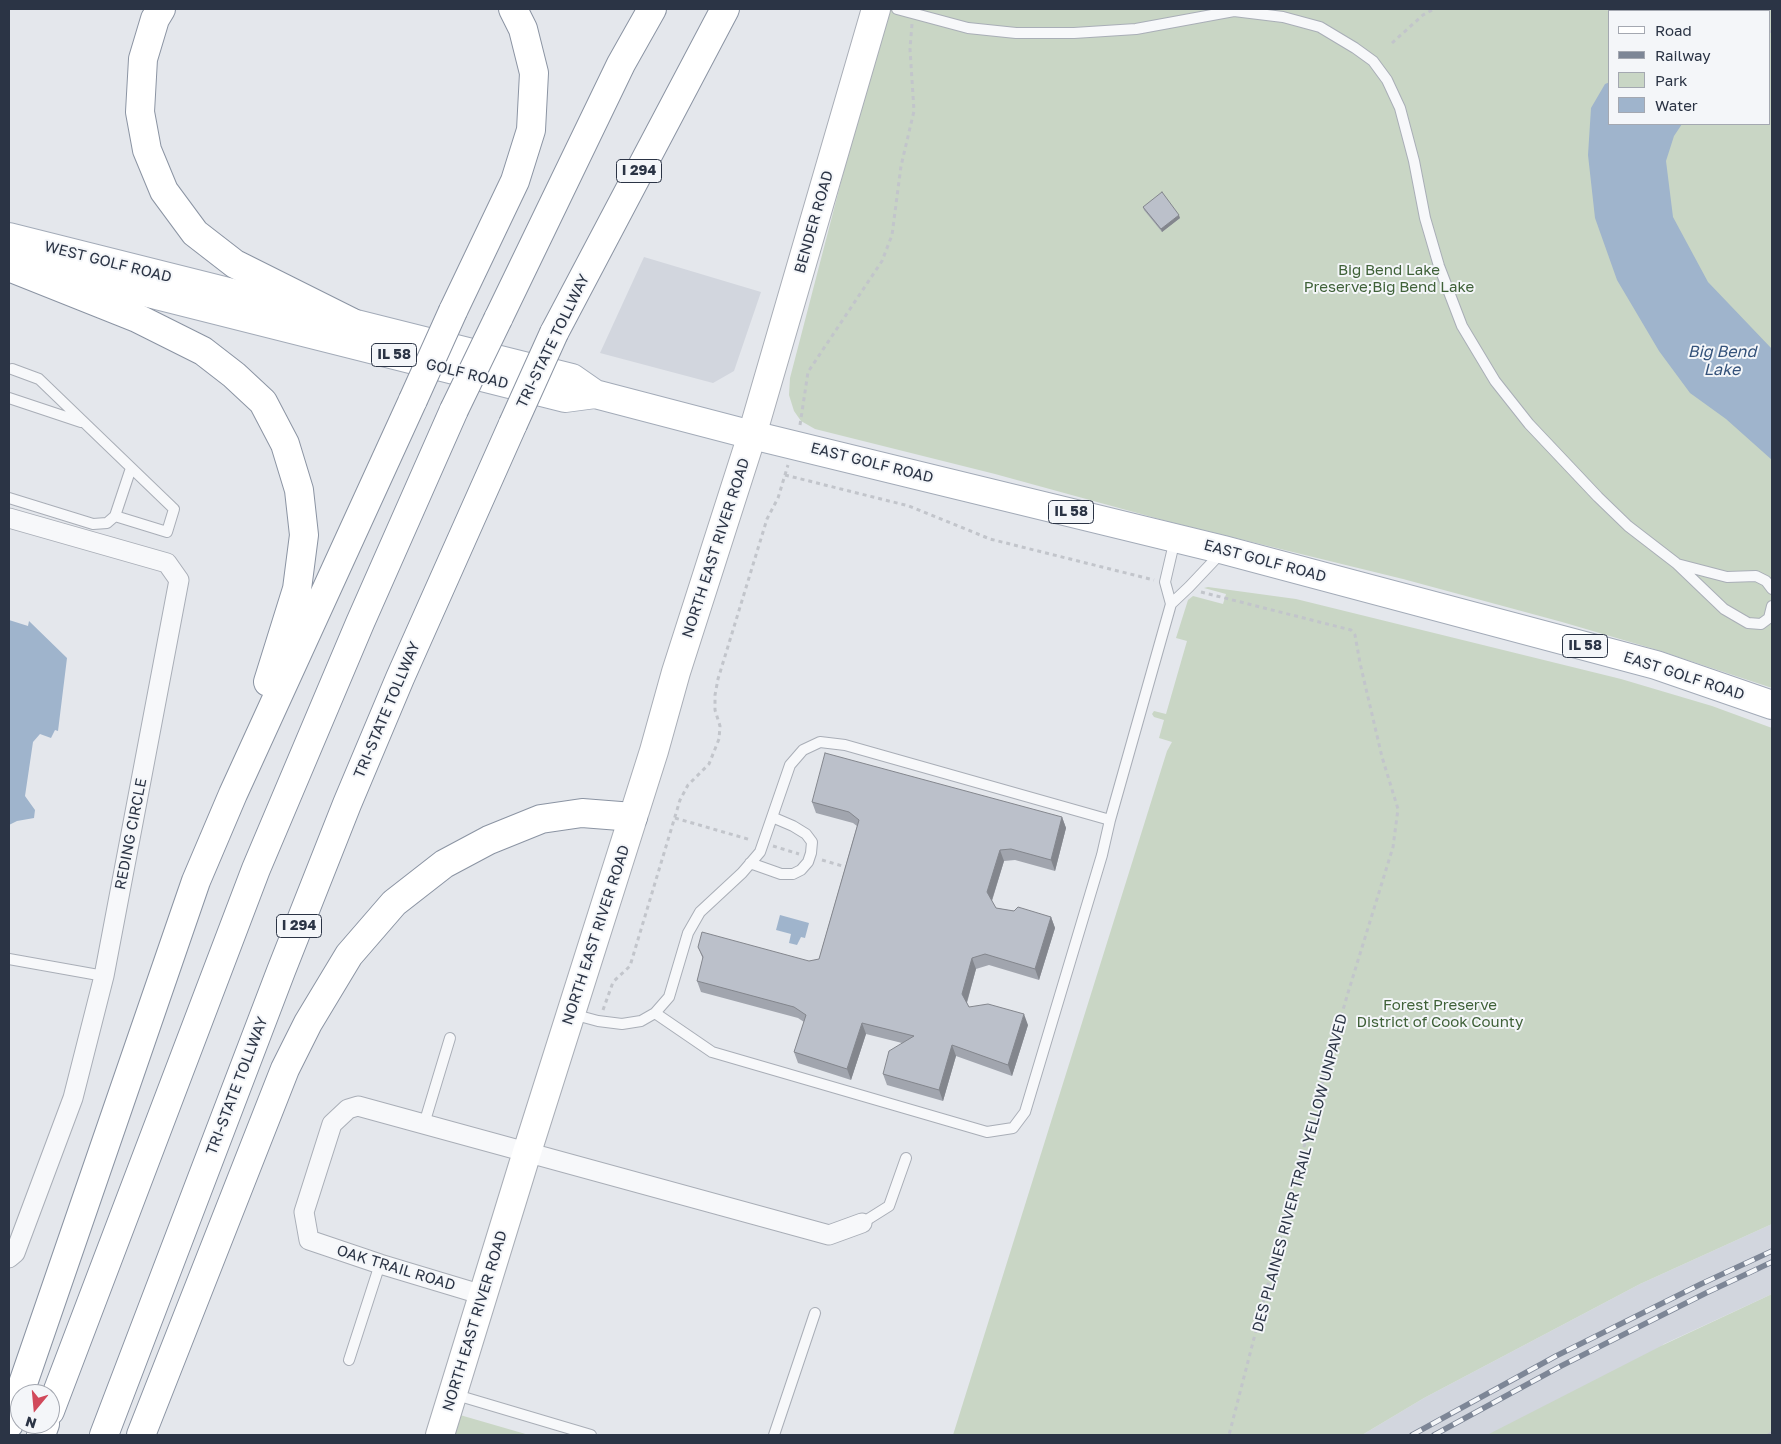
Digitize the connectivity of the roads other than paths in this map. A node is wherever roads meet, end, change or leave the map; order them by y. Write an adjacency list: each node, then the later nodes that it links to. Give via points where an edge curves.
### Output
1 (161, 9): 11 (main road, via 143,59 140,112 147,150 164,191 195,233 235,264)
2 (513, 9): 29 (main road, bridge, via 524,29 534,73 531,130 515,181)
3 (652, 9): 48 (main road, bridge, via 621,64 454,410 360,623 256,869)
4 (725, 9): 51 (main road, TRI-STATE TOLLWAY / I 294, bridge, via 554,333 400,678 281,971)
5 (876, 9): 17 (main road, BENDER ROAD)
6 (897, 9): 24 (lane, via 968,28 1016,33 1136,28 1234,11 1283,17 1320,27 1373,61 1387,80 1400,108 1439,266 1462,326 1495,381 1529,424 1598,497)
7 (9, 237): 10 (main road, WEST GOLF ROAD / IL 58)
8 (9, 258): 10 (main road, WEST GOLF ROAD / IL 58)
9 (9, 267): 29 (main road, via 136,318 202,351 263,402 285,444 299,490 304,535 297,589)
10 (201, 296): 11 (main road, GOLF ROAD / IL 58); 14 (main road, GOLF ROAD / IL 58, via 566,398)
11 (351, 322): 14 (main road, GOLF ROAD / IL 58, via 572,378)
12 (10, 369): 13 (lane); 16 (lane, via 39,379)
13 (9, 380)
14 (595, 394): 17 (main road, GOLF ROAD / IL 58)
15 (9, 398): 16 (lane)
16 (85, 423): 18 (lane)
17 (752, 435): 22 (main road, EAST GOLF ROAD / IL 58); 30 (main road, NORTH EAST RIVER ROAD)
18 (131, 468): 20 (lane); 20 (lane, via 174,509 167,532)
19 (9, 498): 20 (lane, via 93,524 108,523)
20 (115, 516)
21 (9, 518): 35 (street, REDING CIRCLE, via 167,563 179,580)
22 (1175, 538): 23 (main road, EAST GOLF ROAD / IL 58); 26 (lane, via 1166,582)
23 (1224, 550): 26 (lane); 28 (main road, EAST GOLF ROAD / IL 58, via 1656,665)
24 (1676, 564): 25 (lane, via 1727,577 1756,576); 27 (lane, via 1724,609 1748,624 1761,624 1769,618)
25 (1770, 581)
26 (1171, 604): 32 (lane)
27 (1772, 606)
28 (1772, 705)
29 (233, 794): 50 (main road, via 196,881)
30 (633, 816): 37 (main road, NORTH EAST RIVER ROAD); 52 (main road, via 582,813 540,819 489,840 444,864 394,903 349,955 285,1069)
31 (772, 817): 32 (lane, via 790,765 803,750 820,742 846,745); 33 (lane, via 760,852); 33 (lane, via 806,834 812,842 808,862 793,874 781,874)
32 (1110, 820): 36 (lane, via 1025,1112 1012,1128 988,1132 712,1052)
33 (750, 863): 36 (lane, via 700,912 688,933 669,997)
34 (9, 959): 35 (lane)
35 (104, 976): 43 (street, REDING CIRCLE, via 73,1098 15,1253)
36 (655, 1013): 37 (lane, via 641,1021 622,1024)
37 (571, 1014): 40 (main road, NORTH EAST RIVER ROAD)
38 (450, 1038): 39 (lane)
39 (424, 1124): 40 (street); 44 (street, OAK TRAIL ROAD, via 358,1106 348,1109 332,1124 304,1212 309,1240)
40 (527, 1152): 42 (street, via 829,1235); 45 (main road, NORTH EAST RIVER ROAD)
41 (906, 1158): 42 (lane, via 889,1206)
42 (862, 1223)
43 (9, 1258)
44 (380, 1264): 45 (street, OAK TRAIL ROAD); 47 (lane)
45 (483, 1295): 49 (main road, NORTH EAST RIVER ROAD)
46 (815, 1313): 55 (lane)
47 (350, 1360)
48 (60, 1385)
49 (454, 1394): 53 (main road, NORTH EAST RIVER ROAD); 54 (lane)
50 (9, 1424)
51 (104, 1435)
52 (141, 1435)
53 (440, 1435)
54 (591, 1435)
55 (774, 1435)

